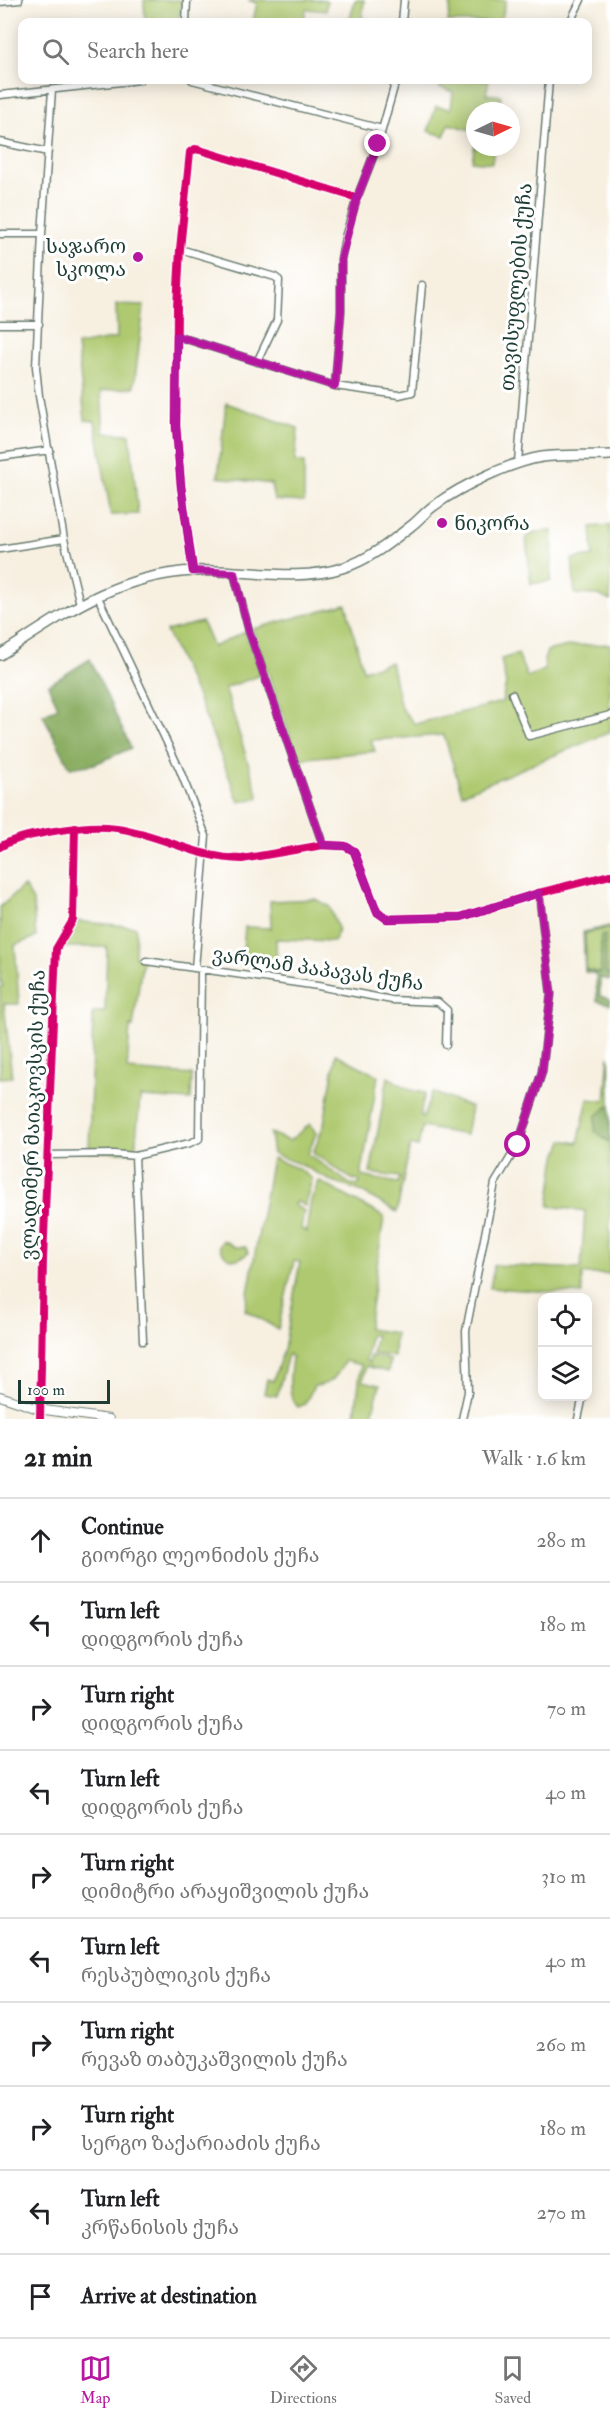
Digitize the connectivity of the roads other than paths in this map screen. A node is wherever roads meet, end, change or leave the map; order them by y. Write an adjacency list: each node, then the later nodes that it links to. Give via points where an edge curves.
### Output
1 (19, 0): 5 (street)
2 (188, 0): 6 (street)
3 (405, 0): 7 (street)
4 (582, 0): 8 (street)
5 (0, 2)
6 (186, 18)
7 (403, 18)
8 (572, 18)
9 (105, 84): 13 (street)
10 (208, 84): 15 (street)
11 (395, 84): 15 (street)
12 (549, 84): 31 (street, თავისუფლების ქუჩა)
13 (52, 90): 14 (street); 17 (street)
14 (0, 94)
15 (382, 129): 18 (street)
16 (0, 142): 17 (street)
17 (48, 153): 20 (street)
18 (357, 198): 21 (street, via 195,149 188,159); 27 (street, via 341,259)
19 (0, 234): 20 (street)
20 (42, 234): 24 (street)
21 (180, 249): 25 (street); 26 (street, via 279,280 277,320)
22 (422, 285): 27 (street, via 412,392 399,395)
23 (0, 324): 24 (street)
24 (39, 324): 28 (street, via 36,367)
25 (177, 336): 26 (street); 34 (street, via 176,426)
26 (257, 362): 27 (street)
27 (335, 386)
28 (50, 450): 30 (street); 32 (street)
29 (610, 455): 31 (main road, via 543,457)
30 (0, 457)
31 (518, 462): 35 (main road, via 434,505 358,563 311,574)
32 (64, 539): 33 (street); 37 (street)
33 (0, 549)
34 (193, 571): 35 (main road); 36 (main road, via 141,578)
35 (234, 573): 42 (street, via 249,631)
36 (98, 595): 37 (main road); 44 (street, via 179,768 206,836)
37 (80, 604): 38 (main road)
38 (0, 655)
39 (512, 694): 40 (street, via 529,736)
40 (610, 715)
41 (75, 827): 43 (street); 44 (street, via 118,828); 50 (street, ვლადიმერ მაიაკოვსკის ქუჩა, via 73,920 56,949)
42 (323, 845): 44 (street, via 242,859); 46 (street, via 345,846 354,851 377,912 387,919 461,917)
43 (0, 847)
44 (205, 854): 48 (street)
45 (610, 875): 46 (street)
46 (539, 893): 58 (street, via 551,994 542,1072 518,1145 495,1183 466,1331 468,1392)
47 (146, 961): 48 (street, ვარლამ პაპავას ქუჩა)
48 (198, 969): 49 (street, ვარლამ პაპავას ქუჩა, via 392,1000 438,1002 447,1010); 51 (street, via 199,1139)
49 (446, 1045)
50 (48, 1155): 51 (street); 55 (street, ვლადიმერ მაიაკოვსკის ქუჩა)
51 (135, 1156): 52 (street)
52 (143, 1341)
53 (0, 1396): 55 (street)
54 (582, 1401): 59 (street)
55 (38, 1409): 56 (street, ვლადიმერ მაიაკოვსკის ქუჩა); 57 (street)
56 (40, 1419)
57 (109, 1419)
58 (462, 1419)
59 (578, 1419)

